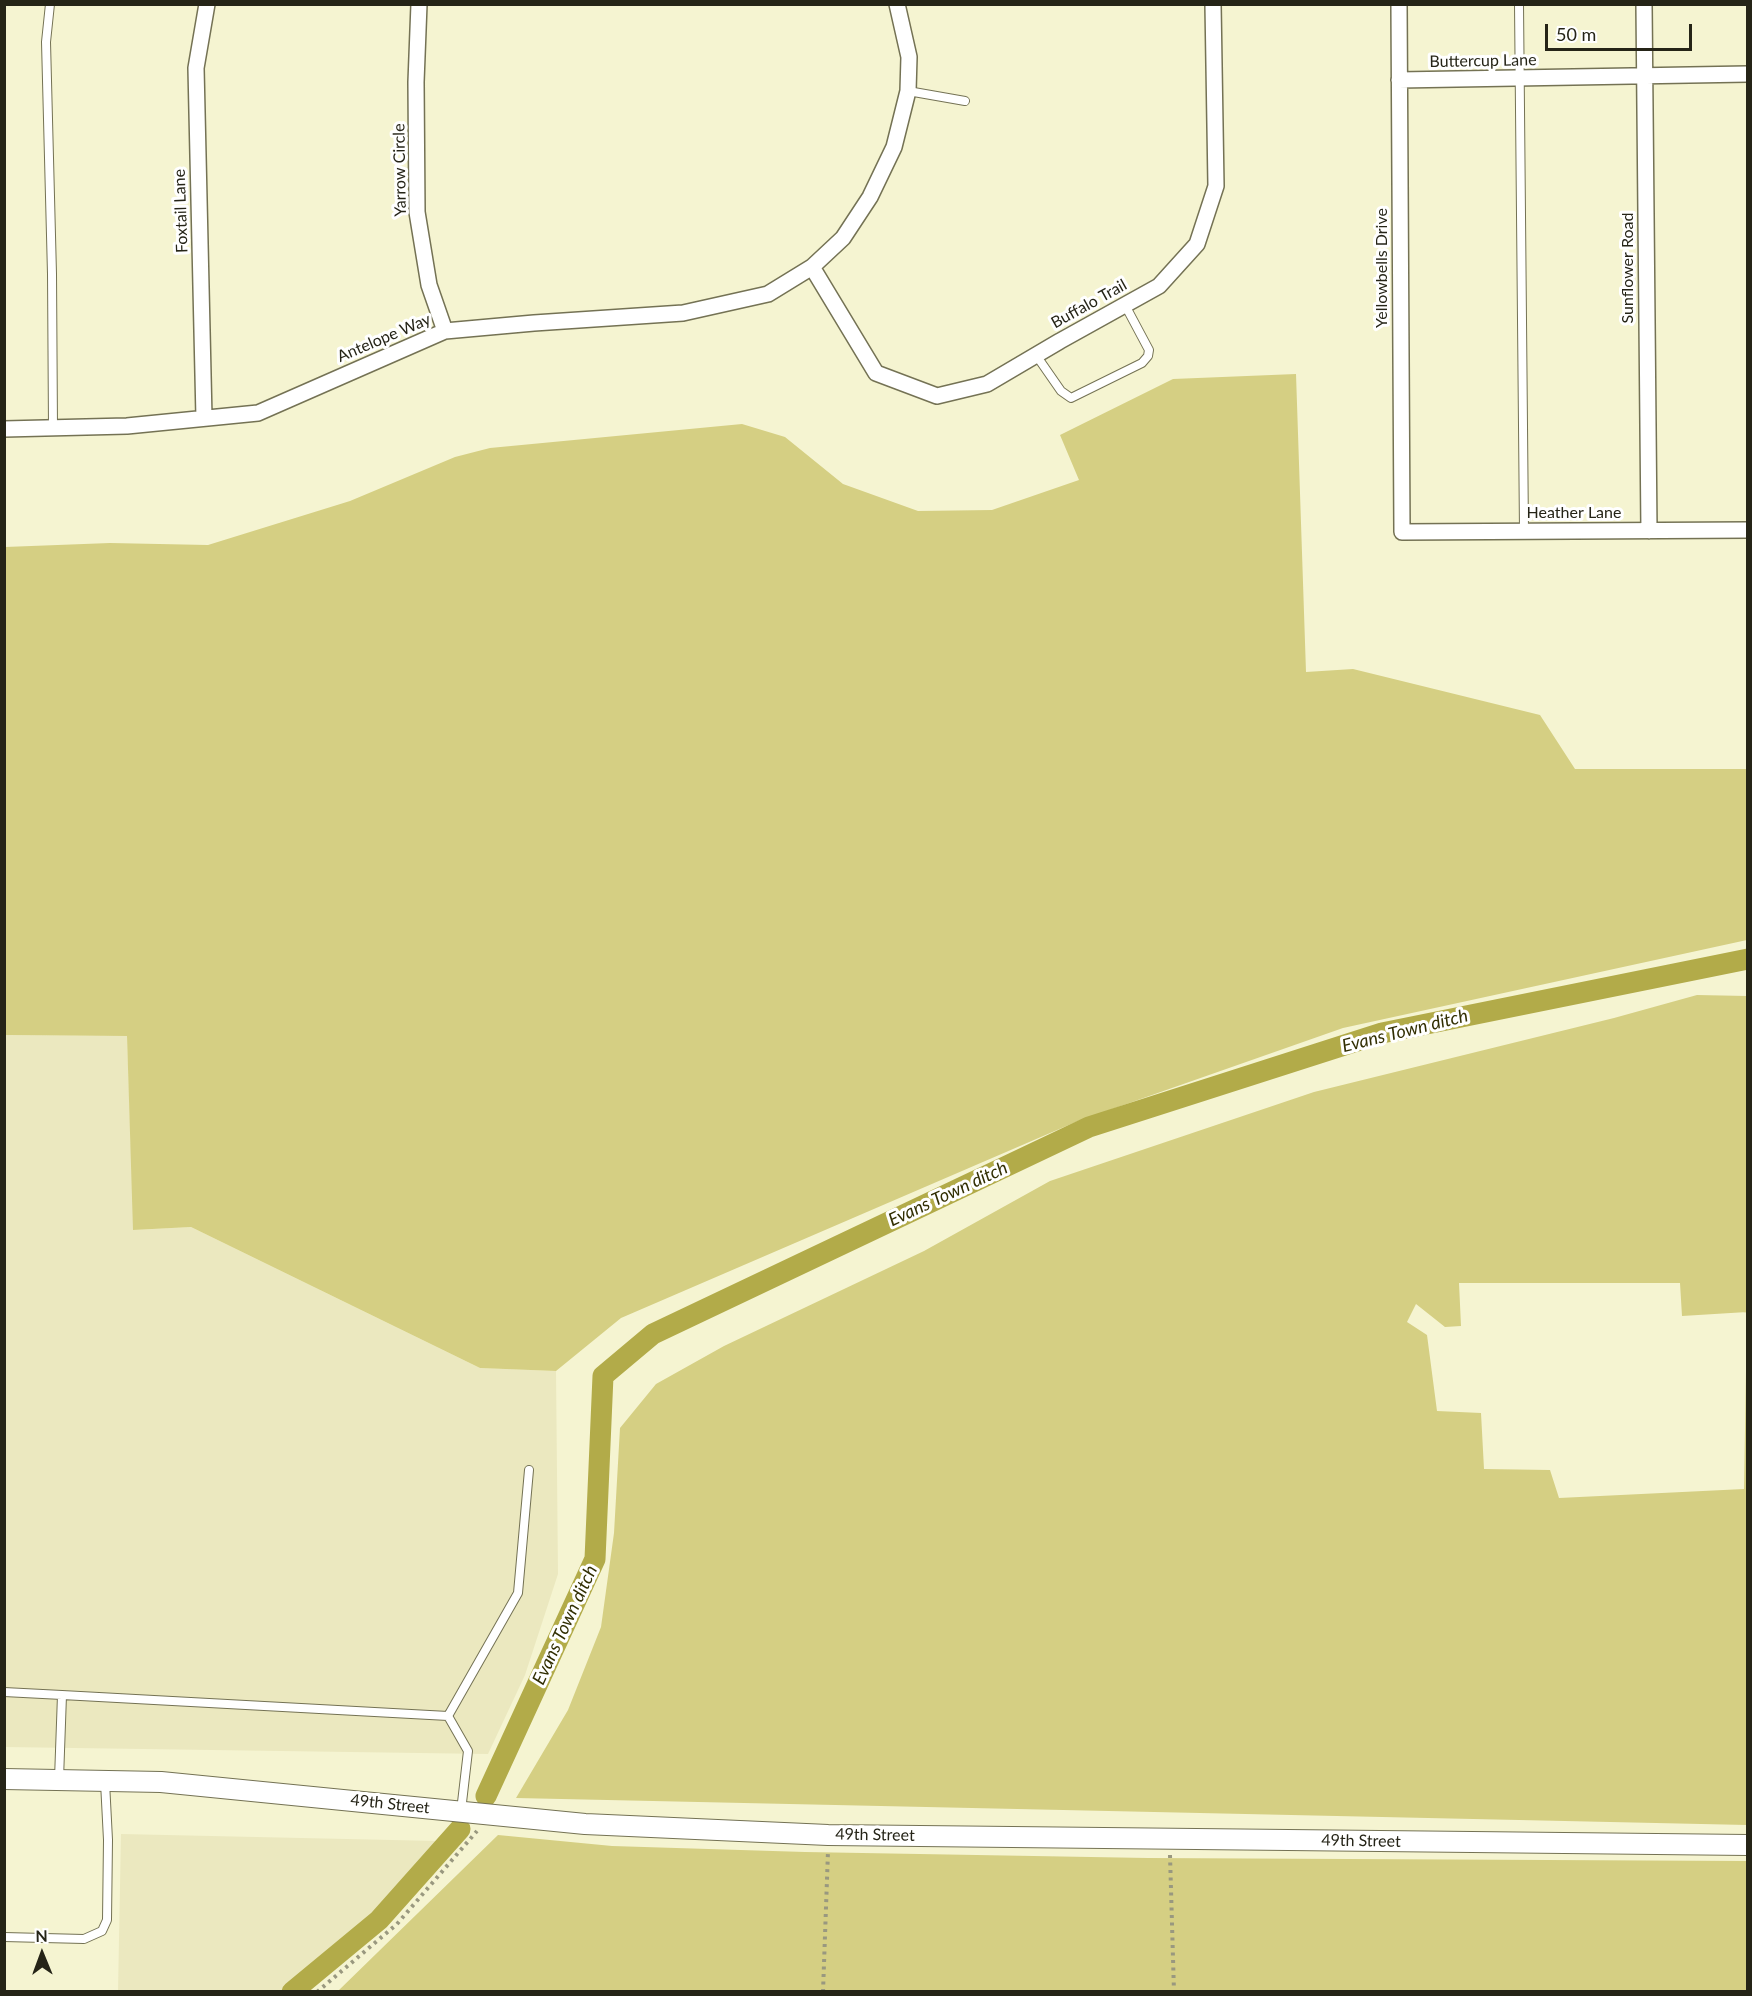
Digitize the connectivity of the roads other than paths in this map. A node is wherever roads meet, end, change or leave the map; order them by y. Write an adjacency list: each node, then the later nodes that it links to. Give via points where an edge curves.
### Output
1 (50, 4): 20 (lane, via 46,42)
2 (207, 4): 19 (street, Foxtail Lane, via 196,68)
3 (419, 4): 17 (street, Yarrow Circle, via 417,212 429,285)
4 (897, 4): 13 (street, via 909,57)
5 (1213, 4): 16 (street, Buffalo Trail, via 1216,186 1197,244 1159,286)
6 (1399, 4): 12 (street, Yellowbells Drive)
7 (1519, 4): 11 (lane)
8 (1644, 4): 10 (street, Sunflower Road)
9 (1748, 74): 10 (street, Buttercup Lane)
10 (1645, 76): 11 (street, Buttercup Lane); 25 (street, Sunflower Road)
11 (1520, 78): 12 (street, Buttercup Lane); 24 (lane)
12 (1399, 80): 23 (street, Yellowbells Drive)
13 (908, 91): 14 (lane); 15 (street, via 894,147 870,196 843,238)
14 (965, 101)
15 (812, 267): 17 (street, Antelope Way, via 768,294 683,314); 18 (street, Buffalo Trail, via 876,373 937,396 987,384)
16 (1125, 305): 18 (street, Buffalo Trail); 18 (lane, via 1149,350 1142,363 1071,398 1060,391)
17 (445, 331): 19 (street, Antelope Way, via 258,413)
18 (1036, 355)
19 (204, 418): 20 (street, Antelope Way)
20 (53, 428): 21 (street, Antelope Way)
21 (4, 429)
22 (1748, 530): 25 (street, Heather Lane)
23 (1401, 531): 24 (street, Heather Lane)
24 (1524, 531): 25 (street, Heather Lane)
25 (1648, 531)
26 (529, 1470): 29 (lane, via 518,1593)
27 (4, 1692): 28 (lane)
28 (62, 1695): 29 (lane); 31 (lane)
29 (448, 1716): 33 (lane, via 468,1751)
30 (4, 1779): 31 (street, 49th Street)
31 (59, 1780): 32 (street, 49th Street)
32 (105, 1781): 33 (street, 49th Street, via 161,1782); 35 (lane, via 107,1920 102,1931 84,1939)
33 (461, 1811): 34 (street, 49th Street, via 585,1824 828,1835)
34 (1748, 1845)
35 (4, 1937)

